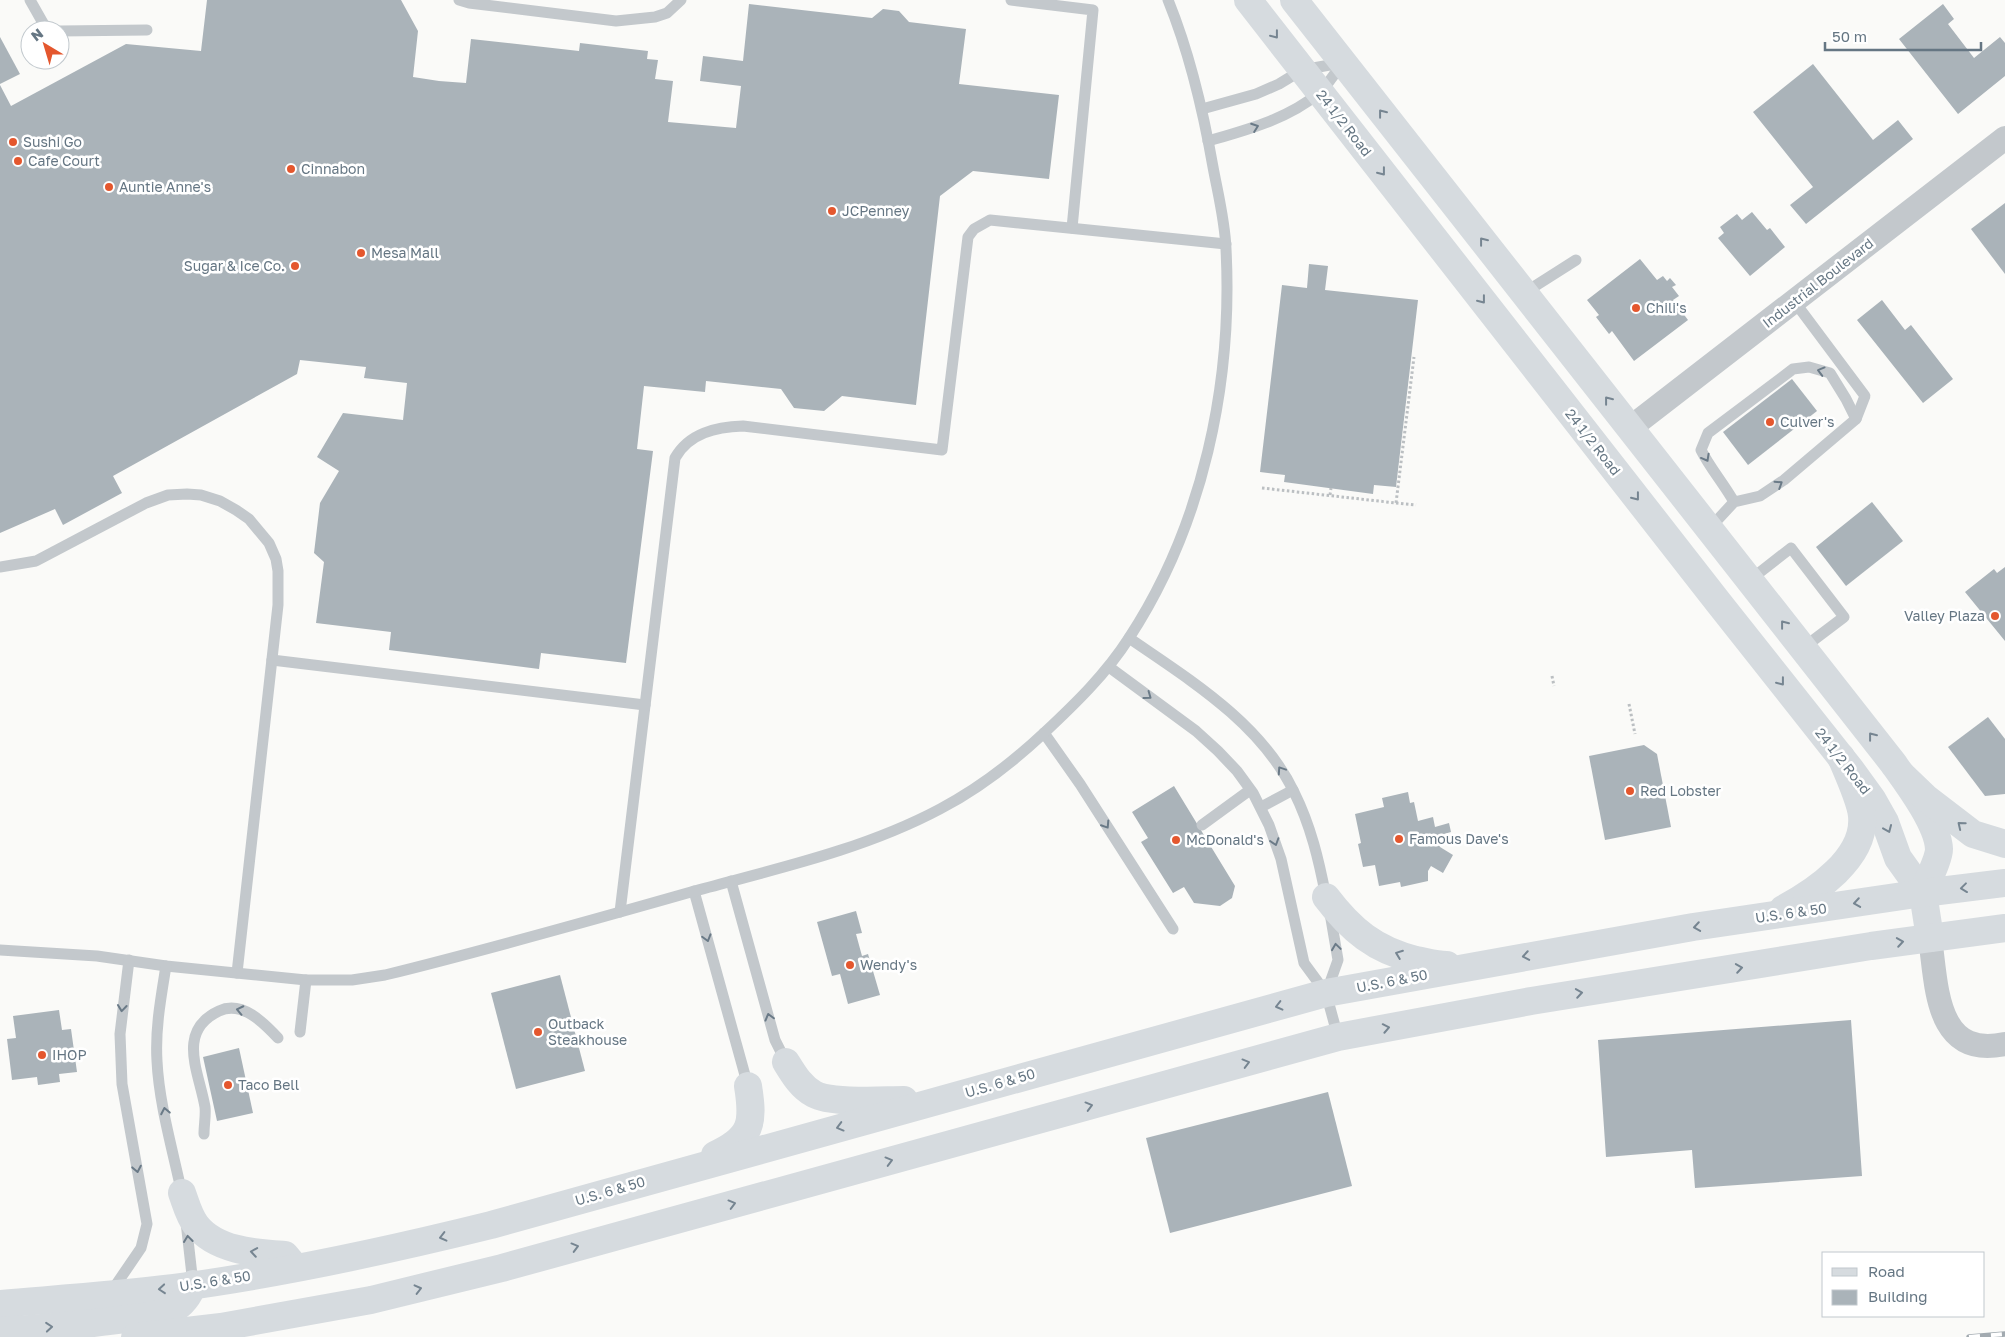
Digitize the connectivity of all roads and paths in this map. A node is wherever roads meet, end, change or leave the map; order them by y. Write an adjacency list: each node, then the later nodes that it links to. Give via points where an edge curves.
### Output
1 (30, 0): 8 (lane)
2 (459, 0): 3 (lane, via 616,21 655,17)
3 (681, 0)
4 (1011, 0): 17 (lane, via 1093,10)
5 (1168, 0): 14 (lane)
6 (1248, 0): 12 (main road, 24 1/2 Road, one-way to 12)
7 (1294, 0): 11 (main road, 24 1/2 Road)
8 (41, 20)
9 (147, 30): 10 (lane)
10 (70, 31)
11 (1343, 62): 12 (lane); 13 (lane); 20 (main road, 24 1/2 Road, one-way to 11)
12 (1302, 70): 13 (main road, 24 1/2 Road); 14 (lane, via 1256,94)
13 (1320, 92): 16 (lane, one-way to 13, via 1267,122 1297,108); 22 (main road, 24 1/2 Road, one-way to 22)
14 (1202, 108): 16 (lane)
15 (2005, 138): 21 (street, Industrial Boulevard)
16 (1208, 141): 18 (lane)
17 (1072, 228): 18 (lane); 43 (lane, via 990,220 974,229 968,237 942,450 743,426 706,431 680,449 675,458)
18 (1226, 244): 36 (lane, via 1227,298 1223,351 1205,461 1172,560)
19 (1576, 260): 20 (lane)
20 (1524, 293): 25 (main road, 24 1/2 Road, one-way to 20)
21 (1794, 301): 24 (lane, via 1865,396); 25 (street, Industrial Boulevard)
22 (1509, 334): 25 (main road, via 1535,353 1593,415 1616,428); 26 (main road, 24 1/2 Road)
23 (1414, 357): 31 (path)
24 (1856, 419): 30 (lane, one-way to 24, via 1760,496 1784,480); 30 (lane, one-way to 30, via 1830,373 1793,368 1708,433 1702,450)
25 (1630, 428): 33 (main road, 24 1/2 Road)
26 (1594, 444): 33 (main road, via 1610,444 1622,449 1680,508); 46 (main road, 24 1/2 Road, one-way to 46)
27 (1262, 488): 29 (path)
28 (1331, 488): 29 (path)
29 (1330, 496): 31 (path)
30 (1734, 502): 33 (lane)
31 (1396, 503): 32 (path)
32 (1416, 505)
33 (1709, 528): 35 (main road, 24 1/2 Road)
34 (0, 567): 38 (lane, via 36,561 146,503 168,495 202,495 220,501 249,519 269,543 276,559 279,586)
35 (1750, 580): 37 (main road, 24 1/2 Road, one-way to 35); 37 (lane, via 1791,548 1844,617)
36 (1129, 638): 39 (lane); 49 (lane, one-way to 36, via 1265,748 1244,725)
37 (1803, 648): 47 (main road, 24 1/2 Road, one-way to 37)
38 (272, 660): 43 (lane); 67 (lane)
39 (1109, 667): 44 (lane); 48 (lane, one-way to 48, via 1196,731 1218,751)
40 (1552, 676): 41 (path)
41 (1554, 686)
42 (1629, 704): 45 (path)
43 (645, 705): 58 (lane)
44 (1044, 733): 53 (lane, via 978,785 918,820 861,843); 61 (lane, one-way to 61)
45 (1635, 734)
46 (1841, 757): 56 (main road, 24 1/2 Road, one-way to 56, via 1872,799 1885,822 1898,858); 59 (main road, via 1862,816 1855,849 1826,883)
47 (1902, 775): 52 (main road, one-way to 47, via 1973,834); 56 (main road, 24 1/2 Road, via 1925,811 1937,839 1939,851)
48 (1250, 790): 50 (lane); 51 (lane)
49 (1293, 790): 50 (lane); 57 (lane, via 1316,850)
50 (1261, 807): 69 (lane, one-way to 69, via 1280,859 1304,963)
51 (1202, 826)
52 (2005, 844)
53 (732, 881): 55 (lane); 74 (lane, one-way to 53, via 775,1040)
54 (2005, 883): 56 (main road, U.S. 6 & 50, one-way to 56)
55 (694, 891): 58 (lane); 75 (lane, one-way to 75)
56 (1923, 893): 59 (main road, U.S. 6 & 50, one-way to 59); 62 (main road, 24 1/2 Road)
57 (1326, 897): 65 (main road, one-way to 57, via 1439,965 1381,948 1344,920); 69 (lane, one-way to 57, via 1338,960)
58 (620, 912): 68 (lane, via 385,975 352,980)
59 (1769, 916): 65 (main road, U.S. 6 & 50, one-way to 65)
60 (2005, 928): 62 (main road)
61 (1173, 929)
62 (1930, 938): 71 (main road, one-way to 62, via 1530,1001); 73 (street, via 1940,1002 1951,1030 1971,1043 1983,1046)
63 (0, 950): 64 (lane)
64 (129, 960): 66 (lane); 82 (lane, one-way to 82, via 120,1034 122,1084 148,1224 141,1248)
65 (1481, 964): 69 (main road, U.S. 6 & 50)
66 (166, 966): 67 (lane); 79 (lane, one-way to 66, via 157,1062 159,1013)
67 (237, 973): 68 (lane)
68 (306, 980): 70 (lane)
69 (1326, 993): 71 (lane); 76 (main road, U.S. 6 & 50, one-way to 76)
70 (300, 1032)
71 (1338, 1037): 83 (main road, one-way to 71, via 502,1268)
72 (278, 1038): 77 (lane, one-way to 77, via 251,1013 237,1008 222,1009 208,1016 200,1026 193,1038 194,1060 205,1108)
73 (2005, 1044)
74 (786, 1062): 76 (main road, via 800,1084 816,1095 851,1100)
75 (748, 1086): 78 (main road, via 750,1124 742,1138 723,1151)
76 (938, 1101): 78 (main road, U.S. 6 & 50, one-way to 78)
77 (204, 1134)
78 (679, 1171): 80 (main road, U.S. 6 & 50, one-way to 80, via 435,1239)
79 (182, 1193): 80 (main road, one-way to 79, via 285,1255 252,1253 207,1235 197,1226); 81 (lane, one-way to 79)
80 (296, 1268): 81 (main road, U.S. 6 & 50)
81 (194, 1284): 82 (main road, U.S. 6 & 50, one-way to 82); 85 (main road, one-way to 81, via 160,1314 182,1303)
82 (110, 1294): 84 (main road, U.S. 6 & 50)
83 (371, 1300): 86 (main road, via 221,1327); 87 (main road)
84 (0, 1304)
85 (0, 1331)
86 (135, 1337)
87 (231, 1337)

